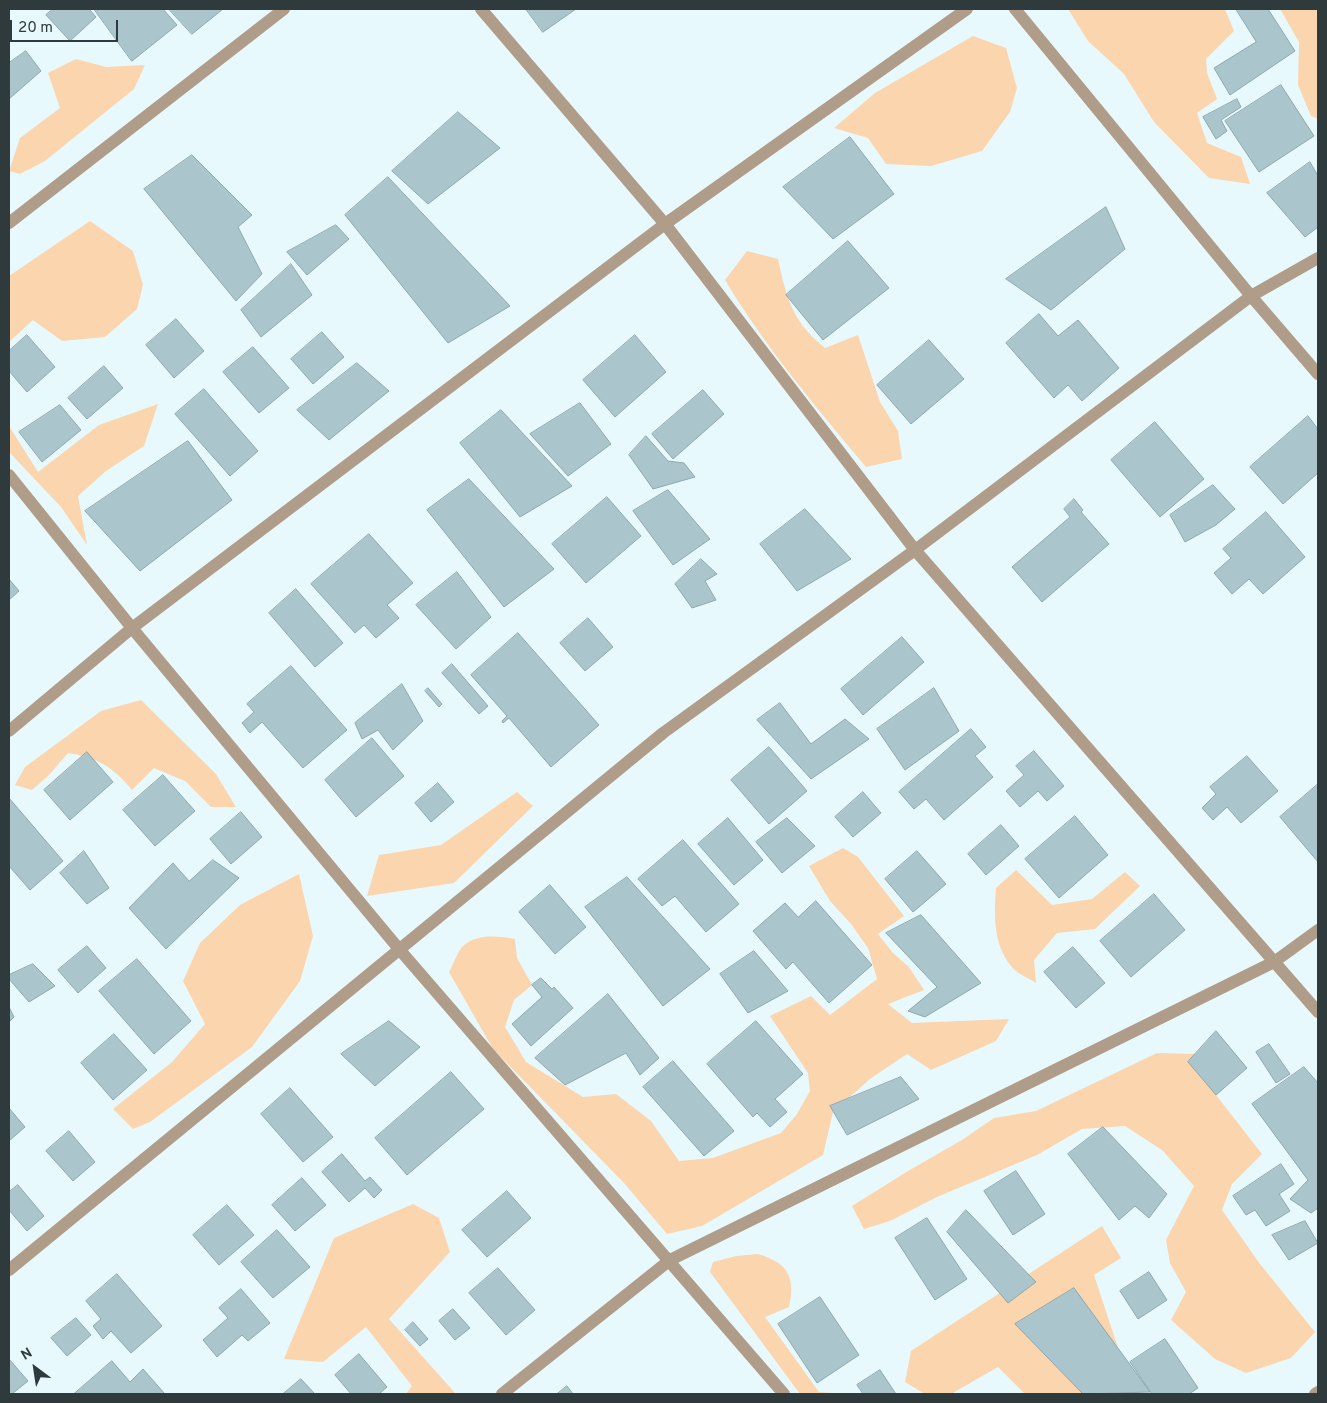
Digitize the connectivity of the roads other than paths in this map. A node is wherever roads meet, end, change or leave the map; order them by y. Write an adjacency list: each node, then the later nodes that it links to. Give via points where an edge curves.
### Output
1 (284, 9): 5 (street)
2 (481, 9): 6 (street)
3 (967, 9): 6 (street)
4 (1015, 9): 8 (street)
5 (9, 223)
6 (665, 224): 11 (street); 12 (street)
7 (1318, 258): 8 (street)
8 (1251, 296): 9 (street); 11 (street)
9 (1318, 374)
10 (9, 475): 12 (street)
11 (915, 550): 15 (street, via 663,733); 16 (street)
12 (132, 628): 13 (street); 15 (street)
13 (9, 731)
14 (1318, 930): 16 (street)
15 (399, 949): 18 (street); 19 (street)
16 (1274, 962): 17 (street); 18 (street)
17 (1318, 1012)
18 (670, 1260): 21 (street); 22 (street)
19 (9, 1270)
20 (1318, 1392): 23 (street)
21 (502, 1394)
22 (784, 1394)
23 (1314, 1394)

